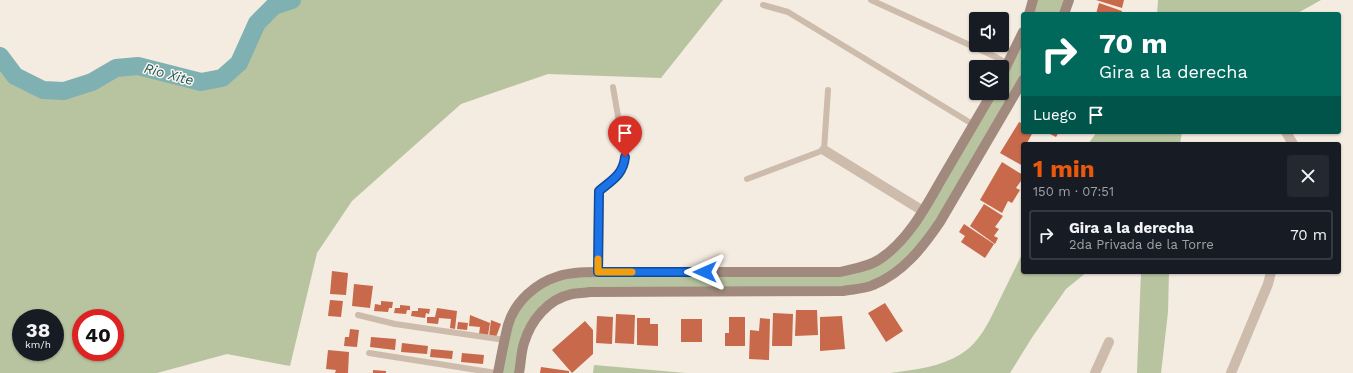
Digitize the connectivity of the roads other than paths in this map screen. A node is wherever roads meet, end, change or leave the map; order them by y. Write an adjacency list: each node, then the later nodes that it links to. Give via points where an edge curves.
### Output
1 (871, 0): 8 (lane)
2 (1034, 0): 5 (street)
3 (1068, 0): 6 (street)
4 (763, 5): 14 (lane, via 788,12)
5 (1030, 12)
6 (1065, 12)
7 (1021, 36): 9 (street)
8 (1000, 60)
9 (1009, 62)
10 (1021, 83): 26 (street, via 928,239 904,266 887,278 873,285 843,291 571,294 554,301 542,311 529,329)
11 (613, 87): 17 (lane, via 625,157 624,165 621,173)
12 (828, 90): 15 (lane)
13 (988, 100): 14 (street)
14 (974, 125): 18 (street)
15 (824, 150): 16 (lane); 18 (street)
16 (747, 179)
17 (599, 191): 19 (street)
18 (923, 211): 19 (street, via 905,235 879,260 860,268 840,272)
19 (598, 272): 22 (street, via 575,272 558,276 533,288 514,312 508,324)
20 (1270, 274): 28 (street)
21 (358, 315): 22 (lane, via 380,321)
22 (505, 340): 25 (street)
23 (1108, 342): 27 (street)
24 (369, 353): 25 (lane)
25 (497, 373)
26 (520, 373)
27 (1095, 373)
28 (1231, 373)

